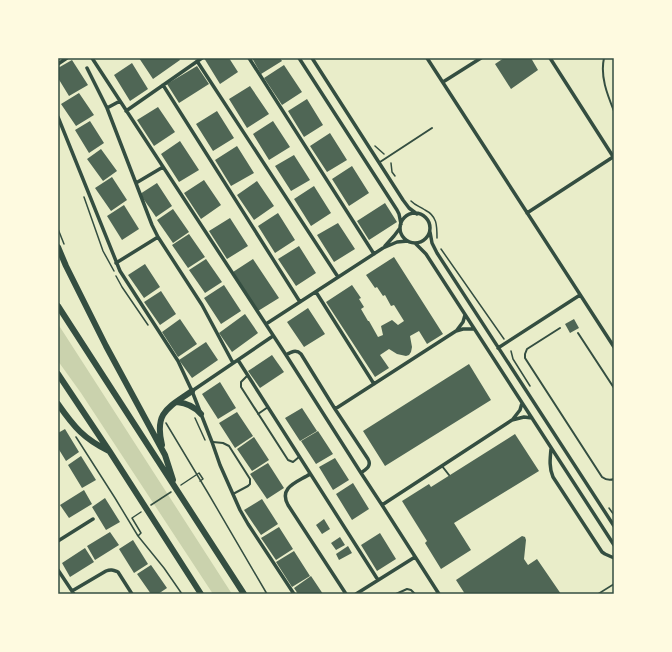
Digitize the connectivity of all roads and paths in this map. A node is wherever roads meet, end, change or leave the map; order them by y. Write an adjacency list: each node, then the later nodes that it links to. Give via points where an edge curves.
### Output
1 (67, 58): 12 (street)
2 (92, 58): 16 (street)
3 (202, 58): 11 (street)
4 (249, 58): 43 (street)
5 (299, 58): 32 (street, via 397,210)
6 (312, 58): 23 (street)
7 (427, 58): 14 (street)
8 (481, 58): 14 (street)
9 (550, 58): 22 (street)
10 (604, 58): 18 (lane, via 603,76)
11 (197, 61): 15 (street); 45 (street)
12 (58, 64)
13 (87, 68): 17 (street)
14 (443, 82): 30 (street)
15 (163, 85): 19 (street); 48 (street)
16 (120, 101): 17 (street); 19 (street)
17 (107, 108): 27 (street)
18 (614, 110)
19 (126, 112): 25 (street)
20 (58, 117): 44 (street)
21 (432, 128): 23 (lane)
22 (614, 158): 30 (street)
23 (379, 162): 31 (street, via 403,200)
24 (390, 163): 26 (path)
25 (162, 167): 27 (street); 51 (street)
26 (396, 178)
27 (136, 183): 35 (street)
28 (82, 191): 53 (path, via 103,251 122,287)
29 (410, 200): 37 (path, via 434,216)
30 (528, 213): 47 (street)
31 (417, 214): 32 (street, via 408,215); 34 (street, via 428,220)
32 (401, 225): 36 (street, via 401,232); 41 (street)
33 (58, 229): 38 (path)
34 (430, 232): 39 (street, via 424,240); 60 (street, via 434,248)
35 (158, 237): 44 (street); 64 (street, via 202,305)
36 (408, 241): 39 (street); 41 (street)
37 (437, 242)
38 (64, 243)
39 (415, 243): 50 (street, via 426,254)
40 (58, 247): 85 (main road, via 106,346)
41 (383, 248): 43 (street)
42 (442, 249): 58 (path)
43 (374, 254): 45 (street)
44 (116, 263): 70 (street, via 178,361)
45 (338, 277): 46 (street)
46 (316, 292): 48 (street); 67 (street)
47 (580, 295): 59 (street); 60 (street)
48 (300, 302): 51 (street)
49 (58, 306): 93 (main road)
50 (465, 315): 54 (street); 55 (street)
51 (266, 324): 57 (street)
52 (560, 328): 91 (lane, via 528,349 525,358 602,477 607,480)
53 (150, 329)
54 (474, 329): 55 (street); 72 (street)
55 (456, 331): 67 (street)
56 (578, 333): 68 (lane)
57 (273, 336): 62 (street); 63 (street)
58 (504, 339)
59 (614, 347)
60 (498, 348): 99 (street)
61 (511, 351): 69 (path, via 513,359)
62 (286, 355): 75 (street, via 295,351 301,354); 88 (street)
63 (238, 360): 64 (street); 66 (street)
64 (233, 363): 70 (street)
65 (58, 374): 84 (main road)
66 (247, 376): 74 (street); 77 (lane, via 240,387)
67 (374, 384): 75 (street)
68 (614, 388)
69 (533, 390)
70 (192, 391): 71 (main road); 76 (street)
71 (177, 402): 76 (main road, via 190,405); 78 (main road)
72 (522, 403): 79 (street); 80 (street)
73 (58, 404): 84 (main road, via 77,429 92,442)
74 (268, 407): 77 (lane); 86 (street)
75 (335, 409): 88 (street, via 370,461 370,465)
76 (201, 414): 82 (street)
77 (258, 414): 86 (lane, via 288,460 294,461)
78 (162, 416): 85 (main road, via 160,430); 92 (path)
79 (532, 418): 80 (street); 83 (street)
80 (512, 420): 87 (street)
81 (74, 434): 100 (path)
82 (212, 442): 94 (street); 94 (lane, via 229,446 250,479 248,486)
83 (551, 447): 102 (street); 104 (street, via 550,466 554,477 602,552)
84 (110, 452): 111 (main road)
85 (164, 455): 93 (main road)
86 (299, 456): 89 (street)
87 (442, 466): 90 (lane); 95 (street)
88 (360, 473): 95 (street)
89 (310, 474): 106 (street); 115 (street, via 288,488 284,495)
90 (449, 475)
91 (614, 479)
92 (200, 481): 93 (path, via 203,479 199,473); 113 (path)
93 (177, 488): 96 (path); 112 (main road)
94 (233, 494): 114 (street, via 248,524)
95 (382, 505): 103 (street)
96 (150, 506)
97 (144, 510): 100 (path, via 132,518 141,534)
98 (93, 519): 101 (street)
99 (614, 526)
100 (138, 536): 110 (path)
101 (58, 541)
102 (614, 545)
103 (415, 558): 106 (street); 119 (street)
104 (614, 558)
105 (58, 570): 108 (street)
106 (378, 580): 116 (street)
107 (614, 584): 120 (path)
108 (73, 593): 109 (street, via 106,571 114,570)
109 (132, 594)
110 (182, 594)
111 (201, 594)
112 (244, 594)
113 (267, 594)
114 (294, 594)
115 (346, 594)
116 (356, 594)
117 (396, 594): 118 (lane, via 407,589)
118 (415, 594)
119 (439, 594)
120 (598, 594)

